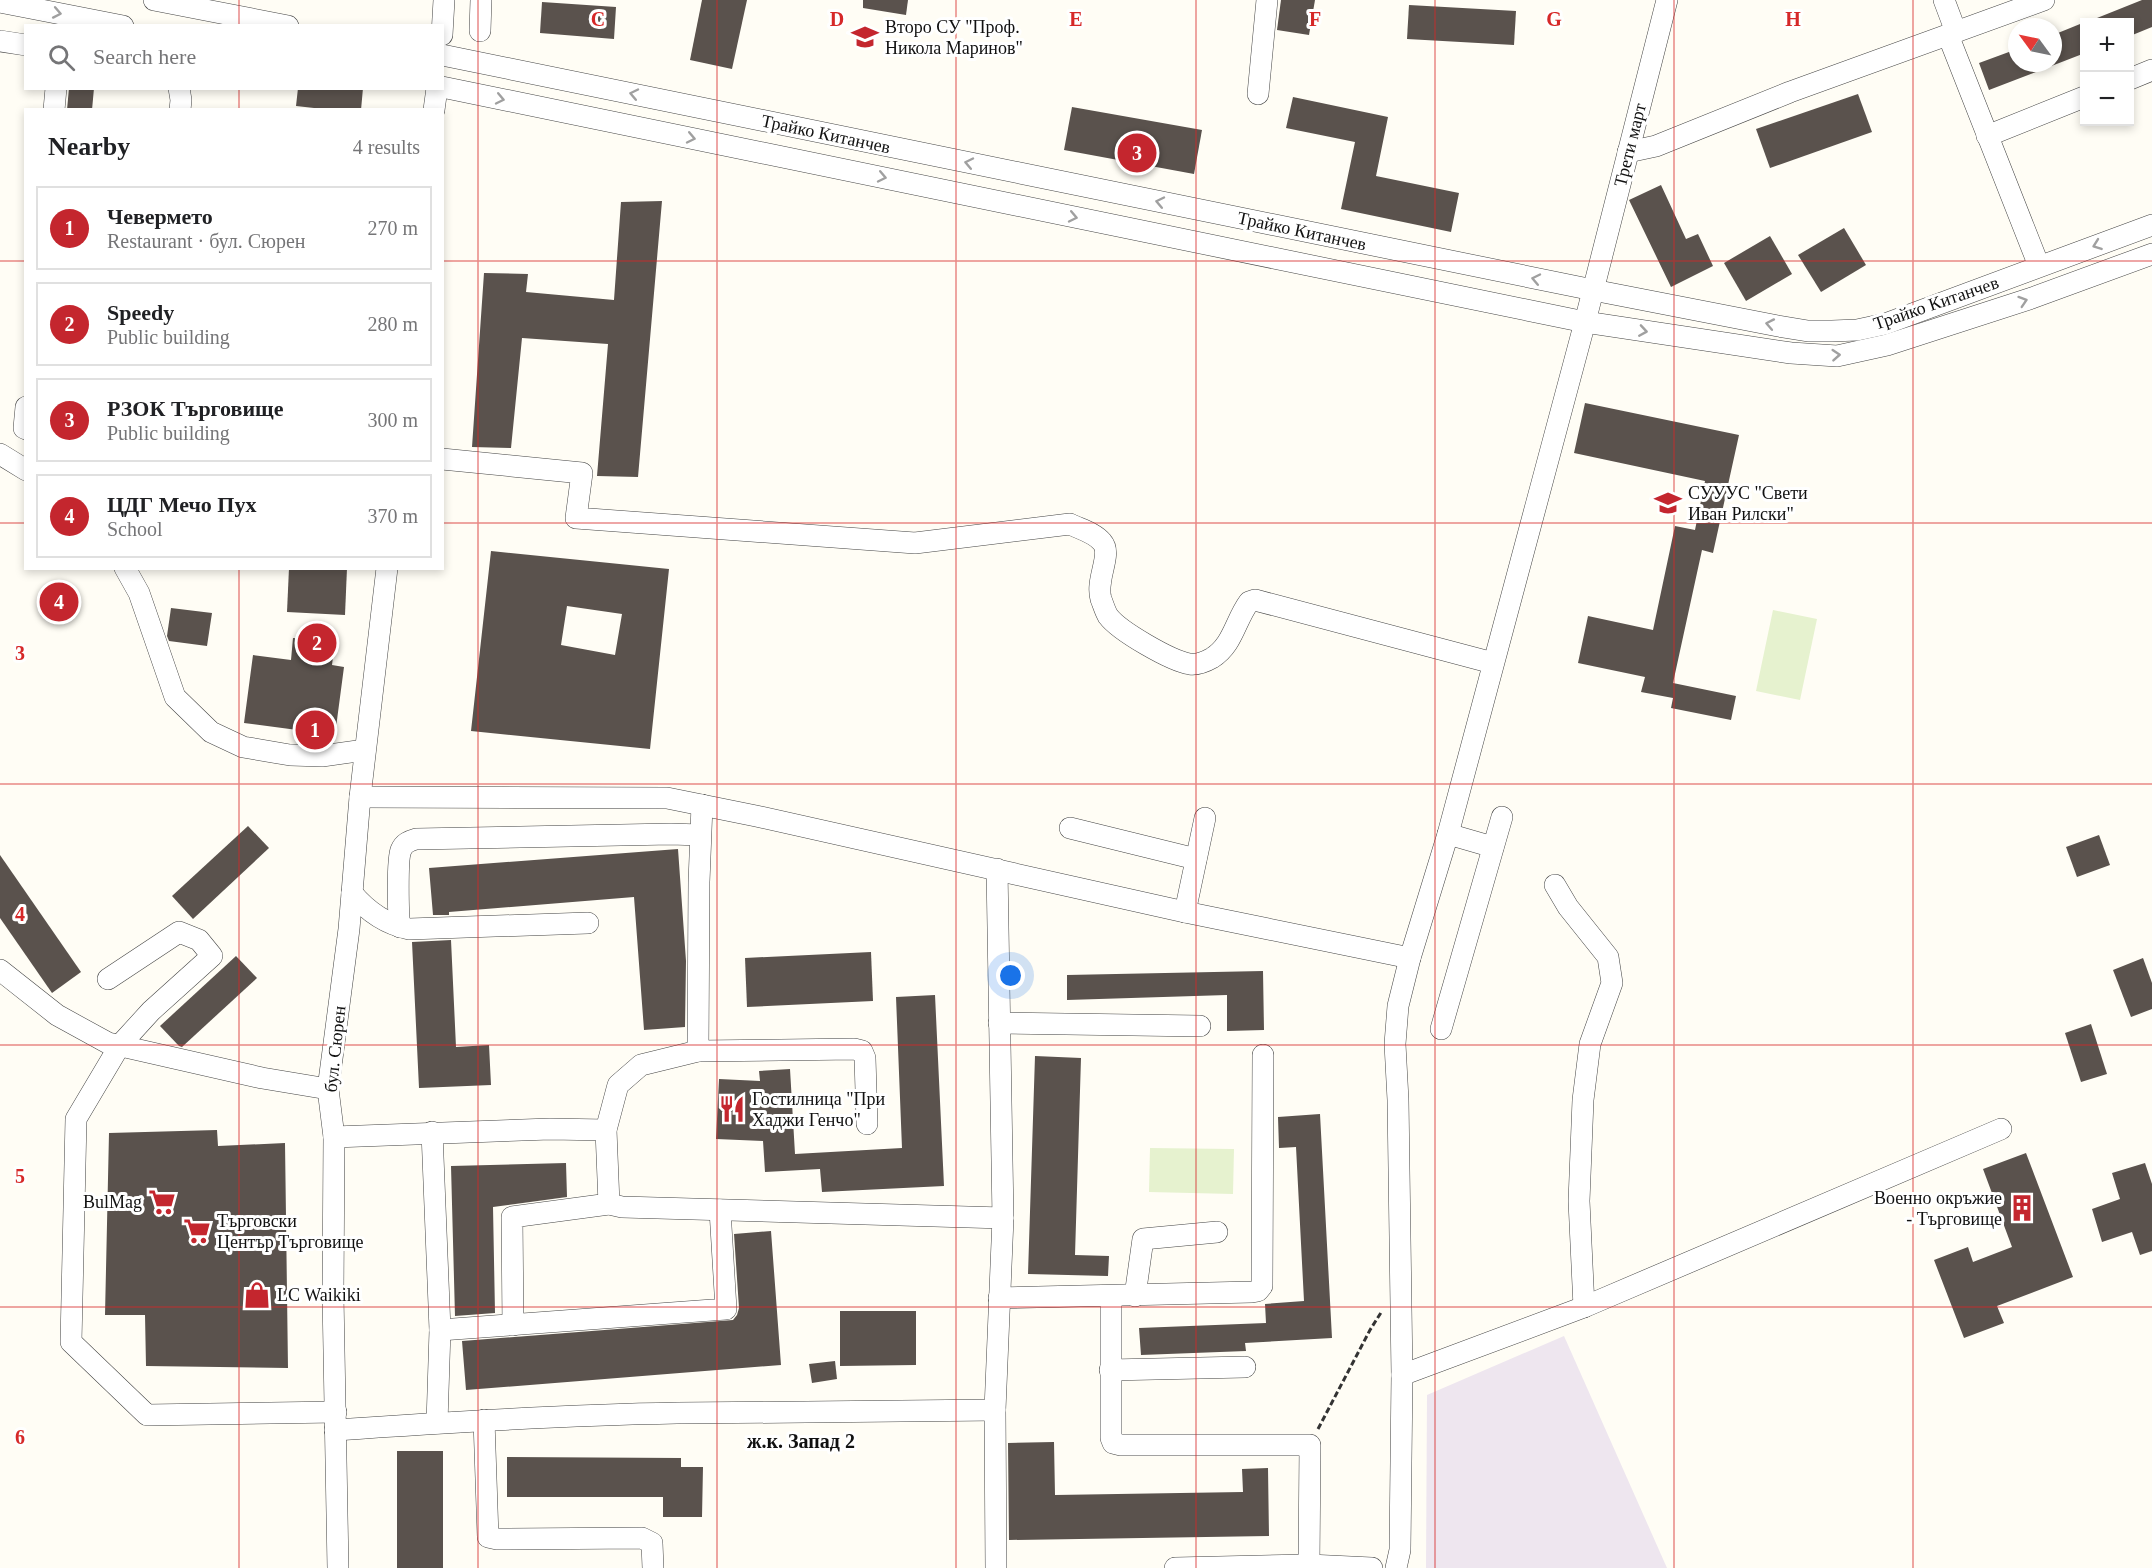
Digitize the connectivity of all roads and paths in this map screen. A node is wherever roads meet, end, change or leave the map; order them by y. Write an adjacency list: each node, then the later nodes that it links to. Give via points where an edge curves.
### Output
1 (154, 0): 10 (street)
2 (444, 0): 11 (street)
3 (481, 0): 12 (street)
4 (1267, 0): 23 (street)
5 (1667, 0): 29 (street, Трети март)
6 (1944, 0): 13 (street)
7 (2044, 0): 13 (street)
8 (0, 2): 9 (street, one-way to 9)
9 (113, 24)
10 (278, 24)
11 (443, 24)
12 (480, 31)
13 (1952, 34): 28 (street); 29 (street, via 1790,92 1656,146)
14 (0, 41): 15 (street)
15 (24, 45)
16 (444, 55): 33 (street, Трайко Китанчев, one-way to 16)
17 (2152, 70): 18 (street)
18 (2134, 77)
19 (444, 87): 34 (street, Трайко Китанчев, one-way to 34)
20 (56, 90): 25 (street)
21 (179, 90): 26 (street)
22 (437, 90): 27 (street)
23 (1258, 94)
24 (2080, 99): 28 (street)
25 (54, 108)
26 (180, 108)
27 (434, 108)
28 (1987, 136): 32 (street)
29 (1629, 152): 33 (street, Трети март)
30 (2152, 225): 32 (street, Трайко Китанчев, one-way to 32)
31 (2152, 254): 34 (street, Трайко Китанчев, one-way to 31, via 1791,353 1837,356 1887,345)
32 (2039, 266): 33 (street, Трайко Китанчев, one-way to 33, via 1884,324 1832,332)
33 (1593, 290): 34 (street, Трети март)
34 (1585, 322): 42 (street, Трети март)
35 (0, 454): 37 (street)
36 (444, 459): 42 (street, via 582,472 576,518 915,543 1070,524 1103,542 1106,555 1098,585 1108,616 1152,648 1192,664 1214,657 1227,644 1245,607 1255,600)
37 (24, 469)
38 (127, 570): 41 (street)
39 (141, 570): 41 (street)
40 (387, 570): 43 (street, бул. Сюрен)
41 (138, 593): 43 (street, via 175,697 211,732 243,747 290,755 322,756)
42 (1493, 663): 49 (street, Трети март)
43 (365, 750): 44 (street, бул. Сюрен)
44 (360, 797): 45 (street, via 667,798); 55 (street, бул. Сюрен)
45 (702, 805): 50 (street); 53 (street)
46 (1502, 817): 51 (street)
47 (1205, 818): 52 (street)
48 (1070, 828): 52 (street)
49 (1448, 834): 51 (street); 59 (street, Трети март)
50 (700, 836): 58 (street, via 407,841 400,850); 66 (street)
51 (1493, 848): 64 (street)
52 (1196, 859): 56 (street)
53 (997, 869): 56 (street); 62 (street)
54 (1554, 885): 81 (street, via 1608,957 1612,983 1590,1044 1583,1100 1579,1201)
55 (352, 893): 58 (street, via 366,910); 68 (street, бул. Сюрен)
56 (1185, 912): 59 (street)
57 (588, 923): 58 (street, via 426,930)
58 (400, 927)
59 (1410, 957): 87 (street, Трети март, via 1398,1006 1395,1044)
60 (0, 970): 65 (street, via 57,1016 108,1043)
61 (108, 979): 65 (street, via 180,932 199,940 212,956)
62 (999, 1023): 63 (street); 76 (street)
63 (1200, 1026)
64 (1441, 1029)
65 (120, 1045): 68 (street); 90 (street, via 76,1119 71,1342 147,1415)
66 (698, 1051): 69 (street, via 862,1051); 71 (street, via 641,1065 618,1085)
67 (1263, 1055): 79 (street, via 1262,1286 1252,1292)
68 (328, 1089): 73 (street, бул. Сюрен)
69 (867, 1124)
70 (2001, 1129): 81 (street)
71 (606, 1130): 72 (street); 74 (street)
72 (432, 1132): 73 (street); 84 (street)
73 (334, 1137): 90 (street, бул. Сюрен)
74 (609, 1204): 75 (street); 83 (street, via 512,1217)
75 (720, 1210): 76 (street); 83 (street, via 726,1309)
76 (1004, 1218): 80 (street)
77 (1216, 1232): 79 (street, via 1143,1239)
78 (1111, 1296): 79 (street); 80 (street); 86 (street)
79 (1135, 1296)
80 (999, 1298): 88 (street)
81 (1584, 1307): 87 (street)
82 (1382, 1311): 92 (path)
83 (513, 1325): 84 (street)
84 (440, 1330): 91 (street)
85 (1245, 1367): 86 (street)
86 (1110, 1370): 92 (street, via 1113,1443)
87 (1402, 1375): 99 (street, Трети март, via 1400,1550)
88 (995, 1410): 89 (street, via 675,1413); 96 (street)
89 (484, 1420): 91 (street); 95 (street, via 488,1537 642,1538 652,1543)
90 (335, 1421): 91 (street); 94 (street, бул. Сюрен)
91 (437, 1423)
92 (1310, 1445): 93 (street)
93 (1309, 1565): 97 (street); 98 (street)
94 (338, 1568)
95 (653, 1568)
96 (996, 1568)
97 (1175, 1568)
98 (1372, 1568)
99 (1396, 1568)

